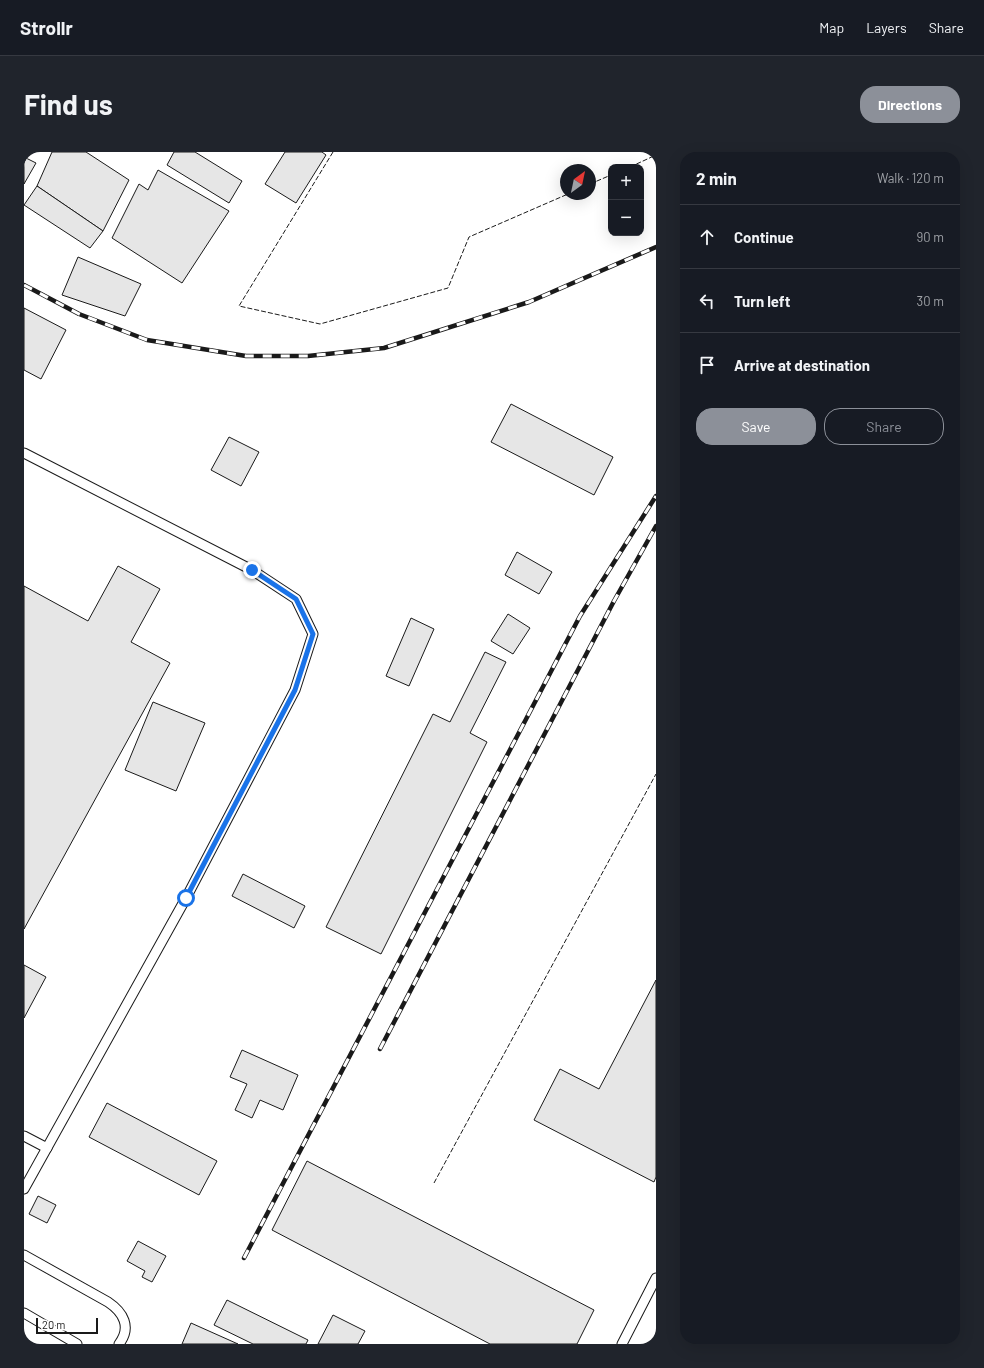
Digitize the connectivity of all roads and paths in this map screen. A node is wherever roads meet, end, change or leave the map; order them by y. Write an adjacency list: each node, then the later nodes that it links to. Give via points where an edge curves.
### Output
1 (24, 452): 3 (lane, via 252,570 296,599 313,634 295,690 186,898)
2 (24, 1136): 3 (lane)
3 (46, 1148): 4 (lane)
4 (24, 1189)
5 (24, 1255): 9 (lane, via 118,1308 125,1328)
6 (656, 1278): 10 (lane)
7 (24, 1313): 8 (lane)
8 (77, 1344)
9 (119, 1344)
10 (622, 1344)

